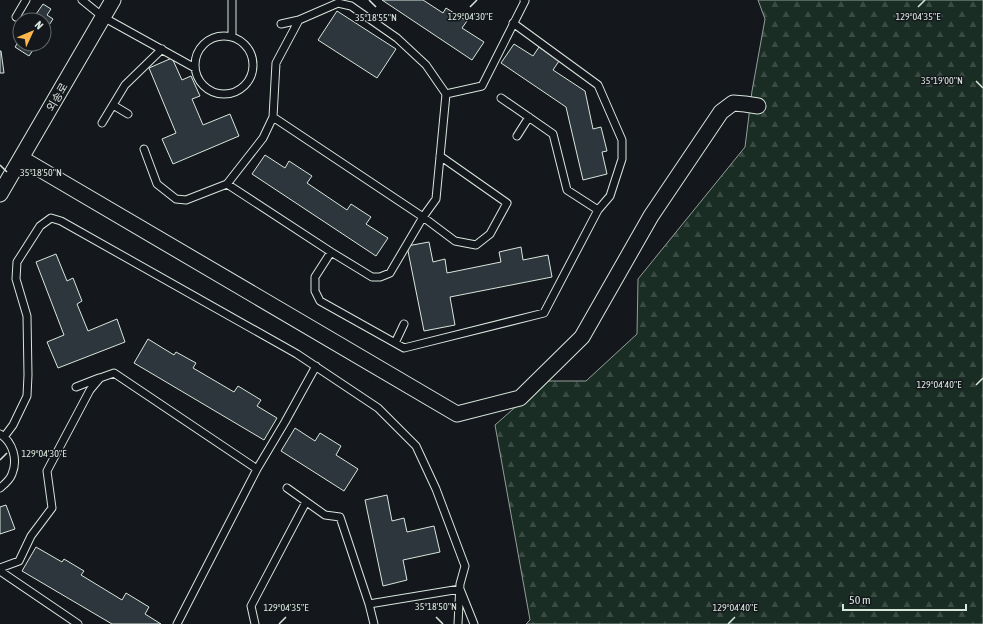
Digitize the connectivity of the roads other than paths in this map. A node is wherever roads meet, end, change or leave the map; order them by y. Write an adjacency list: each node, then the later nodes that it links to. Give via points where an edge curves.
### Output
1 (26, 0): 6 (lane)
2 (82, 0): 7 (lane)
3 (114, 0): 7 (street, 외송로)
4 (232, 0): 11 (lane)
5 (524, 0): 9 (lane)
6 (18, 12)
7 (103, 17): 12 (lane); 25 (street, 외송로)
8 (299, 20): 10 (lane); 14 (lane, via 338,3 350,6 397,38 426,66); 19 (lane, via 276,63)
9 (513, 23): 14 (lane, via 482,86); 28 (lane, via 598,84 622,140 622,159 610,196)
10 (280, 24)
11 (232, 37): 13 (lane, via 220,36 203,45 198,53); 13 (lane, via 246,46 254,64 248,82 241,89 232,94 213,93 199,80)
12 (162, 49): 13 (lane); 16 (lane, via 124,85)
13 (195, 68)
14 (446, 94): 24 (lane)
15 (501, 98): 20 (lane)
16 (113, 105): 18 (lane); 21 (lane)
17 (758, 106): 25 (street, via 733,103 721,112 650,216 582,337 520,398 457,414)
18 (128, 114)
19 (273, 117): 26 (lane, via 263,138); 29 (lane)
20 (529, 117): 22 (lane); 28 (lane, via 553,134 567,190)
21 (102, 123)
22 (517, 136)
23 (144, 148): 26 (lane, via 157,184 176,198 186,200)
24 (440, 156): 29 (lane, via 436,199); 29 (lane, via 507,203 490,234 476,245 455,241)
25 (21, 158): 27 (street, 외송로)
26 (227, 184): 30 (lane)
27 (0, 194)
28 (598, 210): 32 (lane, via 544,313 404,348)
29 (423, 217): 30 (lane, via 390,273 380,277 372,277)
30 (331, 252): 32 (lane, via 315,277 315,291 320,302)
31 (404, 324): 32 (lane)
32 (395, 343)
33 (316, 366): 36 (lane, via 51,218 40,226 17,262 16,279 27,316 27,396 13,425); 37 (lane); 42 (lane, via 378,408 416,446 436,489 465,566)
34 (100, 378): 35 (lane); 37 (lane, via 114,373); 41 (lane, via 90,390 47,471 52,508 31,536 19,561)
35 (76, 387)
36 (2, 435): 38 (lane, via 12,449 15,464 7,483)
37 (257, 469): 45 (lane)
38 (0, 488)
39 (287, 488): 40 (lane)
40 (306, 502): 43 (lane, via 325,516 340,517); 46 (lane, via 250,606)
41 (0, 569): 44 (lane)
42 (460, 589): 43 (lane); 48 (lane); 49 (lane)
43 (369, 604): 47 (lane)
44 (78, 624)
45 (177, 624)
46 (254, 624)
47 (374, 624)
48 (458, 624)
49 (474, 624)

